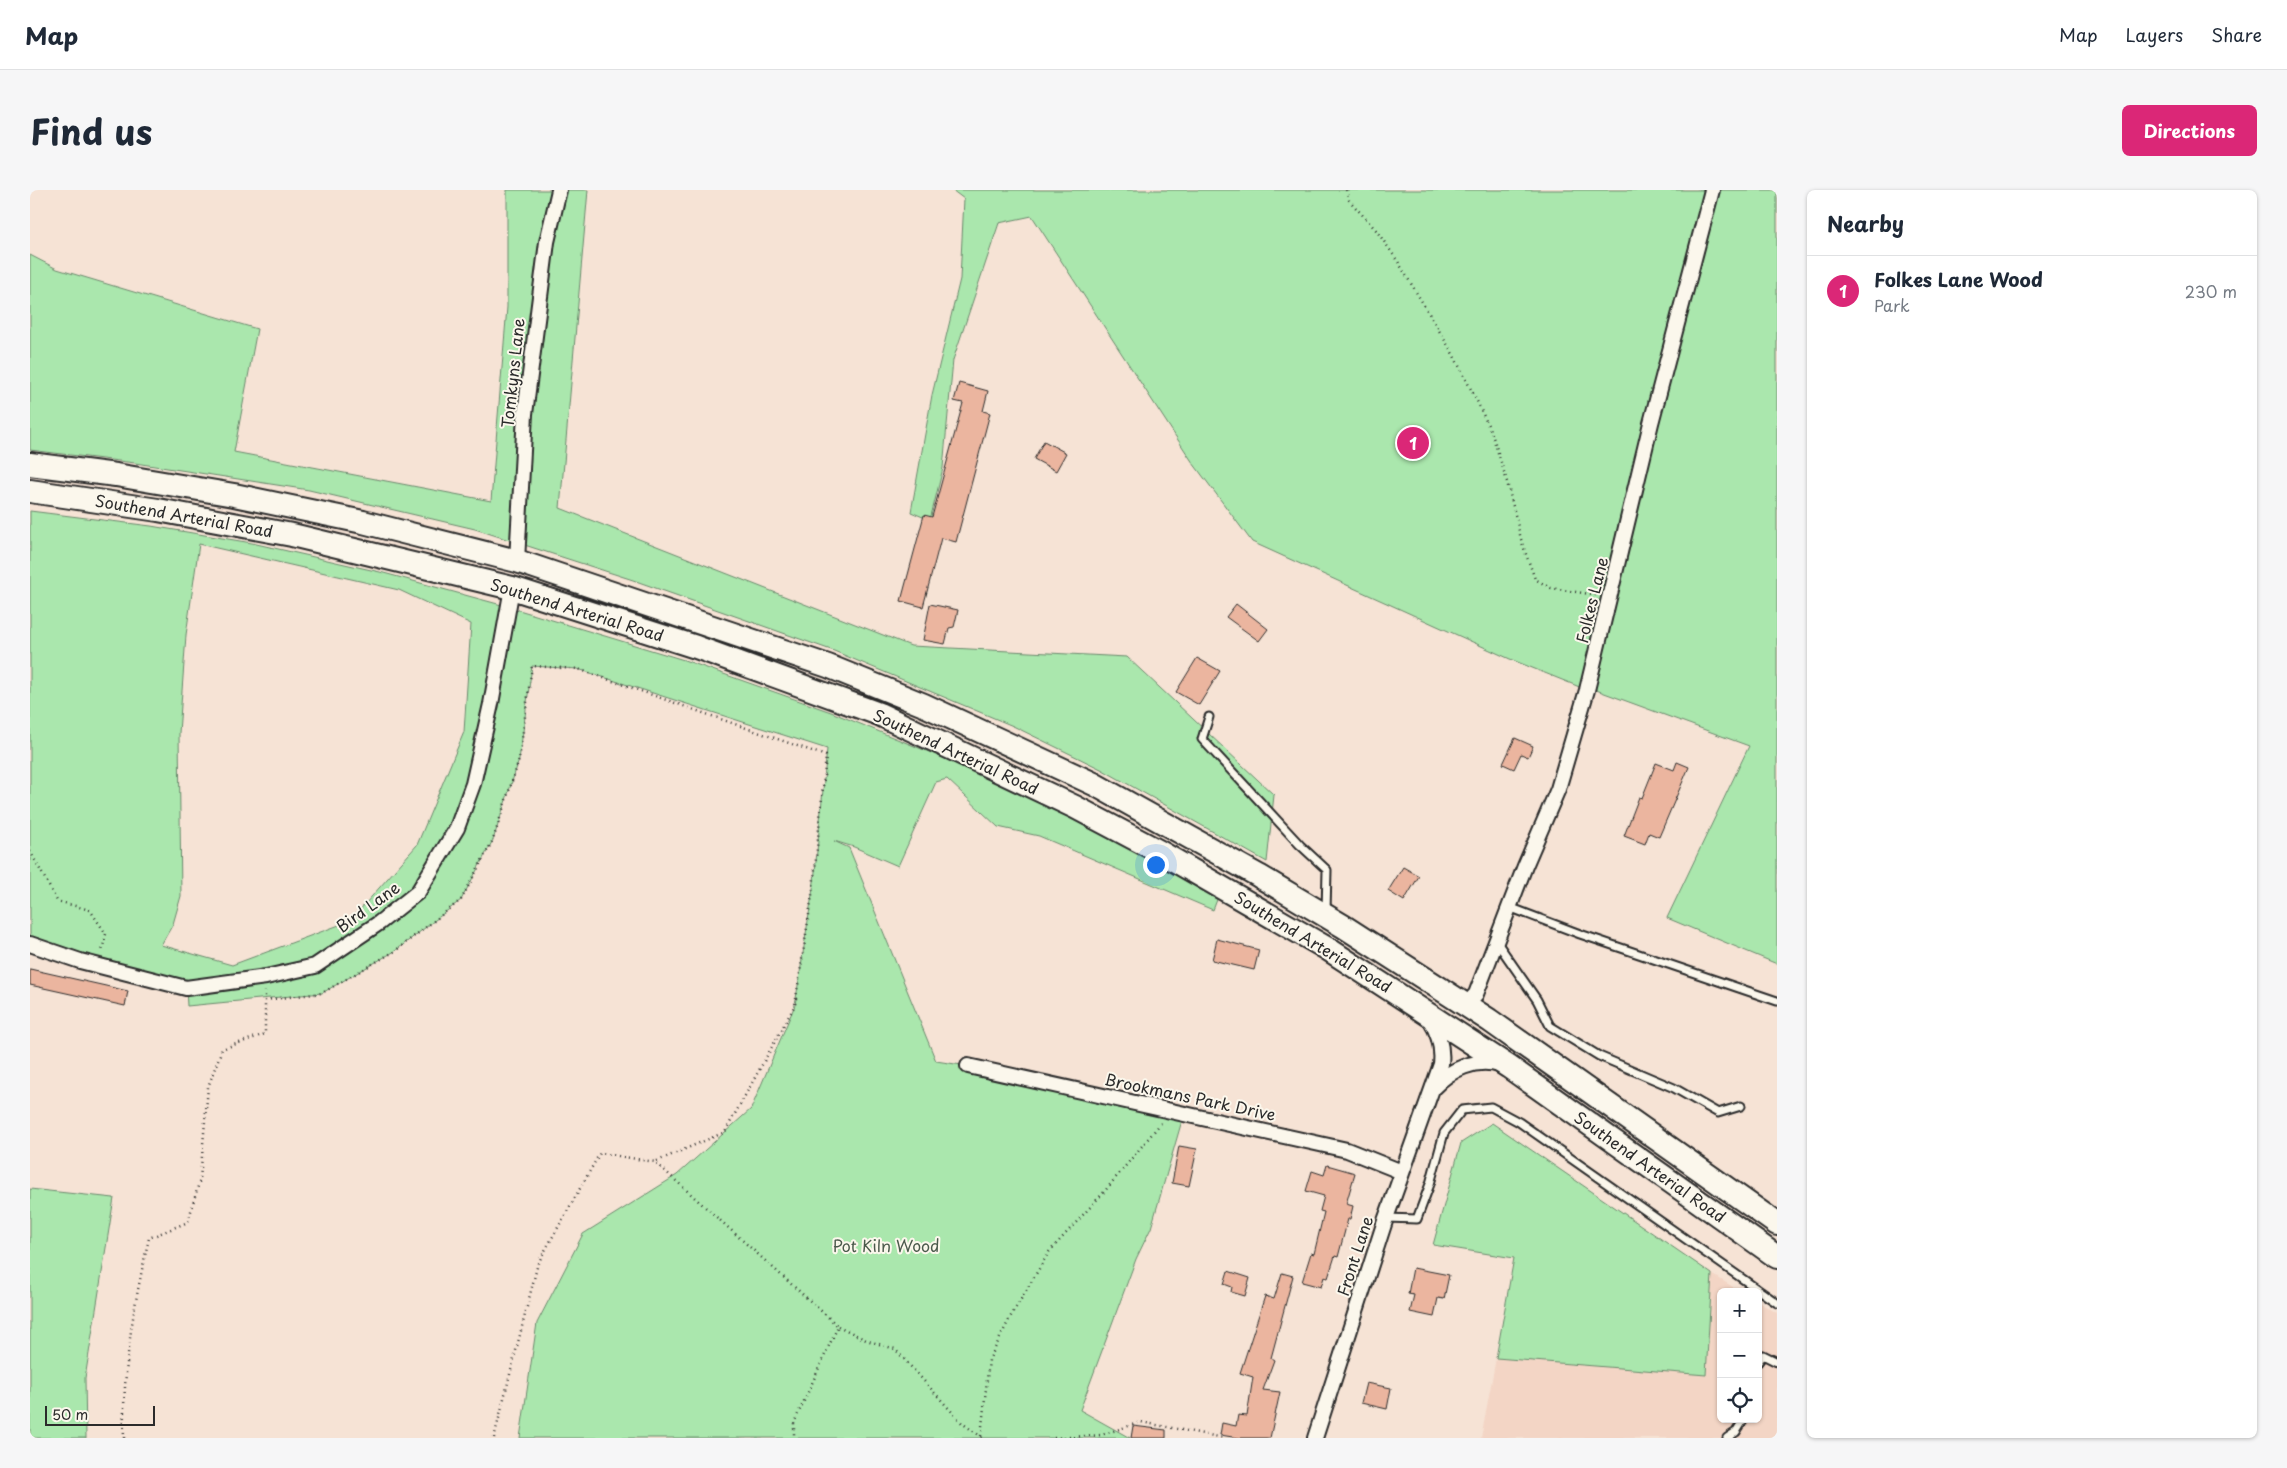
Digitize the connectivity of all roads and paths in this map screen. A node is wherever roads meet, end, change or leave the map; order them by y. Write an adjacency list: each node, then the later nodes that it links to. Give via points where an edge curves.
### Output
1 (559, 190): 6 (street, Tomkyns Lane, via 547,242 525,414)
2 (1346, 190): 8 (path, via 1350,200 1397,260 1476,399 1492,434 1522,544 1535,579 1551,588)
3 (1712, 190): 8 (street, Folkes Lane, via 1651,423)
4 (30, 464): 6 (highway, Southend Arterial Road, via 234,495 363,522)
5 (30, 491): 7 (highway, Southend Arterial Road, via 292,535)
6 (517, 561): 12 (highway, Southend Arterial Road, via 828,666 924,705 1094,784)
7 (512, 588): 16 (street, Bird Lane, via 473,784 457,828 418,892 315,966); 18 (highway, Southend Arterial Road, via 696,647 879,714 1160,852 1312,939)
8 (1611, 596): 11 (street, Folkes Lane, via 1558,789)
9 (1209, 716): 12 (lane, via 1202,739 1327,870)
10 (30, 851): 15 (path, via 57,901 90,910 106,934)
11 (1509, 907): 13 (street, Folkes Lane); 19 (lane)
12 (1325, 915): 20 (highway, Southend Arterial Road)
13 (1496, 940): 20 (street, Folkes Lane, via 1476,994); 24 (lane, via 1537,1000 1550,1026 1598,1056 1674,1088 1718,1113)
14 (30, 944): 15 (street, Bird Lane)
15 (98, 966): 16 (street, Bird Lane, via 186,988)
16 (266, 977): 17 (path)
17 (265, 1000): 26 (path, via 322,993 395,950 461,900 492,840 519,760 532,666 578,670 826,756 812,889 795,1005 725,1132); 37 (path, via 265,1034 222,1049 208,1086 200,1179 188,1222 149,1238 138,1282 123,1402)
18 (1408, 1000): 22 (highway, Southend Arterial Road); 23 (street, Front Lane, via 1430,1020 1439,1036 1441,1064)
19 (1777, 1001)
20 (1466, 1005): 29 (highway, Southend Arterial Road)
21 (968, 1066): 25 (street, Brookmans Park Drive)
22 (1509, 1067): 23 (street, via 1482,1063 1468,1065); 30 (highway, Southend Arterial Road)
23 (1433, 1087): 27 (street, Front Lane)
24 (1741, 1106)
25 (1172, 1111): 27 (street, Brookmans Park Drive, via 1347,1150); 36 (path, via 1049,1252 1011,1316 989,1360)
26 (655, 1162): 32 (path); 38 (path, via 600,1153 538,1262)
27 (1402, 1172): 28 (street, Front Lane)
28 (1386, 1218): 31 (lane, via 1418,1219 1444,1133 1462,1110 1492,1107 1519,1122); 42 (street, Front Lane)
29 (1777, 1224)
30 (1777, 1257)
31 (1777, 1303)
32 (838, 1326): 36 (path, via 866,1340 896,1349 962,1423); 39 (path, via 794,1423)
33 (1762, 1355): 34 (lane)
34 (1777, 1362)
35 (1742, 1423): 43 (lane)
36 (982, 1437)
37 (124, 1438)
38 (494, 1438)
39 (794, 1438)
40 (1054, 1438): 41 (path, via 1101,1435 1141,1422)
41 (1224, 1438)
42 (1315, 1438)
43 (1727, 1438)

